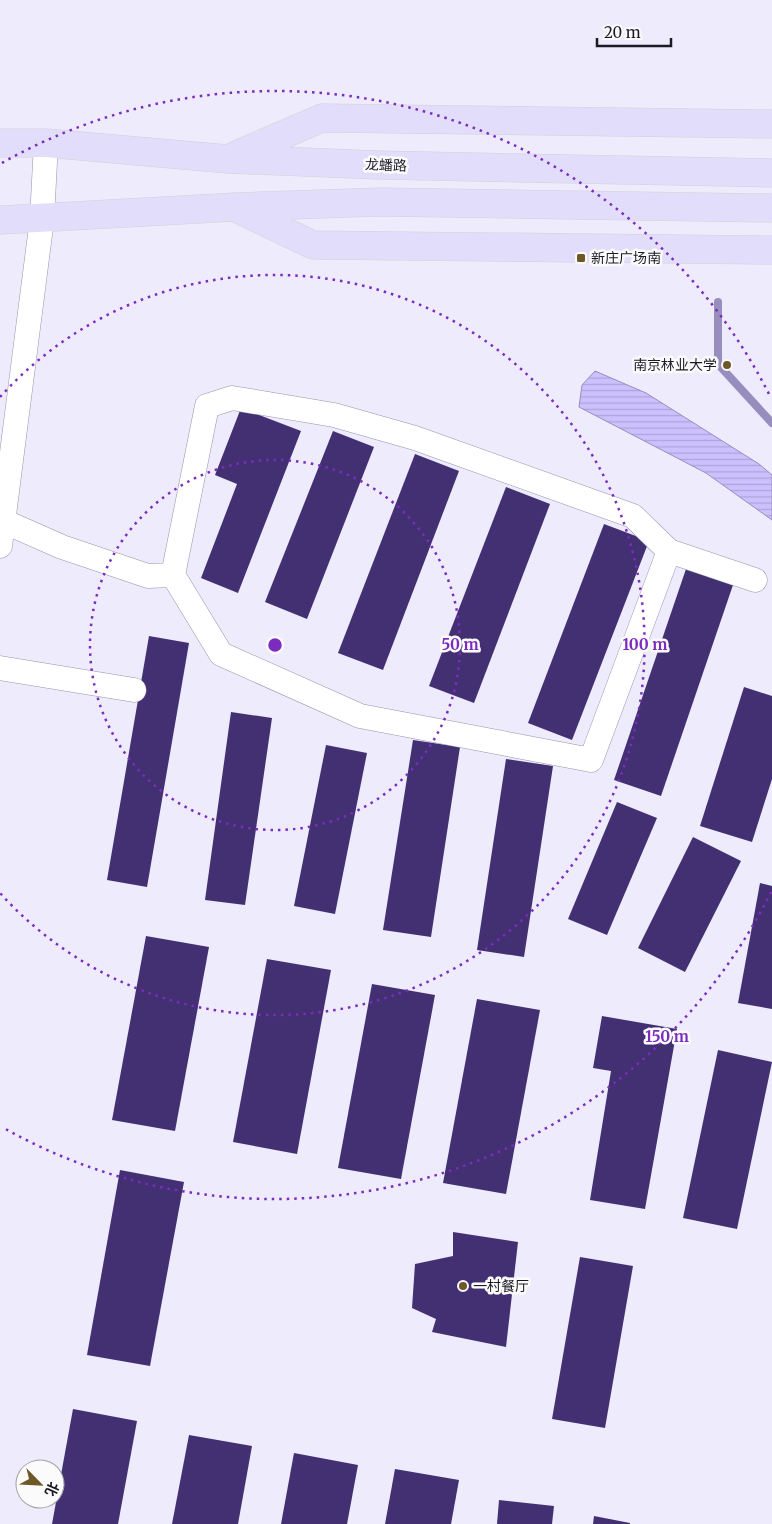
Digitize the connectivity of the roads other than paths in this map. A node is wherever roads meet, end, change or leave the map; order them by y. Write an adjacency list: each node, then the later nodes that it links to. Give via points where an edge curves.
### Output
1 (772, 124): 4 (main road, via 322,118)
2 (0, 143): 3 (main road, 龙蟠路)
3 (46, 143): 4 (main road, 龙蟠路); 8 (street)
4 (228, 159): 5 (main road, 龙蟠路)
5 (772, 173)
6 (235, 207): 7 (main road, via 380,202); 8 (main road); 10 (main road, via 314,245)
7 (772, 208)
8 (42, 219): 9 (main road); 11 (street)
9 (0, 220)
10 (772, 250)
11 (3, 521): 12 (street); 14 (street, via 62,547 148,576)
12 (0, 546)
13 (669, 551): 14 (street, via 632,516 415,438 334,416 232,398 207,406); 14 (street, via 591,760 360,716 221,654); 15 (street)
14 (173, 575)
15 (755, 580)
16 (0, 668): 17 (street)
17 (134, 690)

